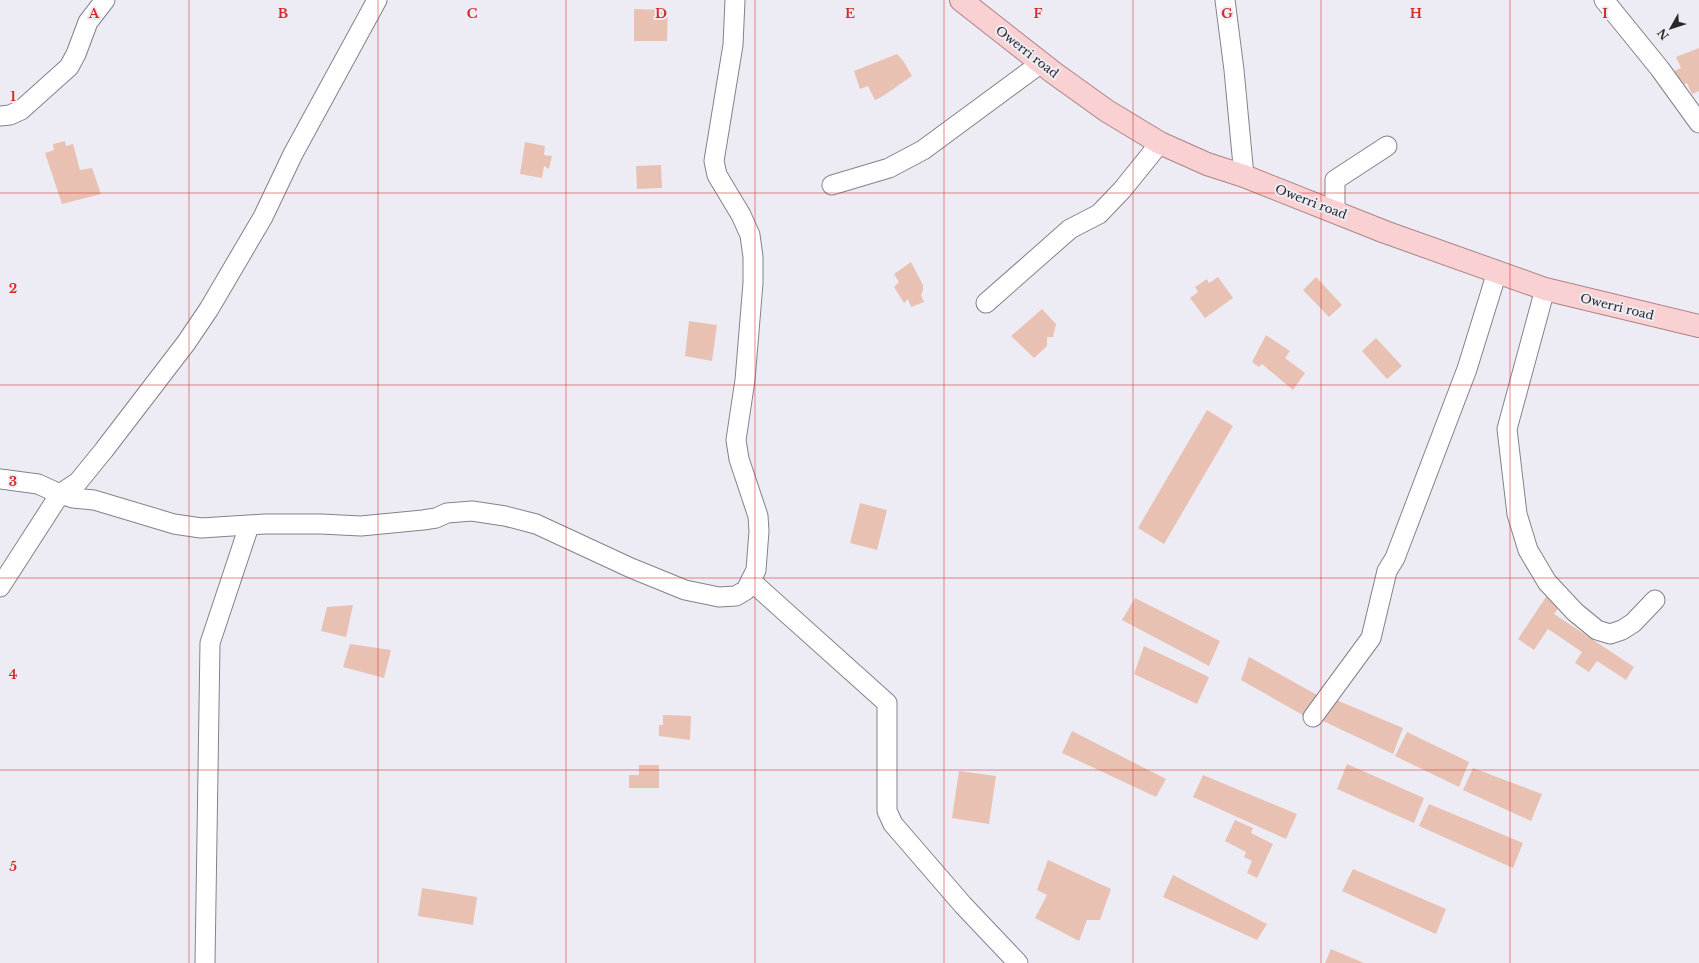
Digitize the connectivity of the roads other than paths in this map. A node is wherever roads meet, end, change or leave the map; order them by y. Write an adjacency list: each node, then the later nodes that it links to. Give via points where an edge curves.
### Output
1 (105, 0): 8 (street, via 88,22 69,67 21,110)
2 (377, 0): 20 (street, via 293,154 263,217 209,309 160,379)
3 (735, 0): 22 (street, via 733,45 714,161 717,175 750,235 753,257 745,380 736,440 739,459 758,516 758,555)
4 (961, 0): 7 (main road, Owerri road)
5 (1225, 0): 12 (street)
6 (1604, 0): 9 (street, via 1660,69)
7 (1041, 63): 10 (main road, Owerri road, via 1108,111); 13 (street, via 924,150 889,168)
8 (0, 116)
9 (1699, 123)
10 (1160, 143): 12 (main road, Owerri road, via 1207,164); 17 (street, via 1099,214 1070,229)
11 (1387, 146): 14 (street, via 1334,180)
12 (1244, 176): 14 (main road, Owerri road)
13 (832, 185)
14 (1335, 212): 15 (main road, Owerri road)
15 (1497, 272): 16 (main road, Owerri road); 25 (street, via 1467,369 1395,558 1387,571 1371,638)
16 (1544, 289): 18 (main road, Owerri road); 24 (street, via 1507,429 1518,514 1528,550 1547,582 1597,630 1610,634 1622,630 1633,623)
17 (986, 303)
18 (1699, 326)
19 (3, 474): 20 (street)
20 (70, 492): 21 (street, via 174,524 201,528); 23 (street)
21 (249, 526): 22 (street, via 361,526 423,520 447,513 472,511 536,524 685,590 719,598 736,596 746,590); 26 (street, via 210,643)
22 (751, 581): 27 (street, via 887,703 887,811 893,824 963,905)
23 (0, 587)
24 (1656, 600)
25 (1313, 717)
26 (205, 963)
27 (1018, 963)

